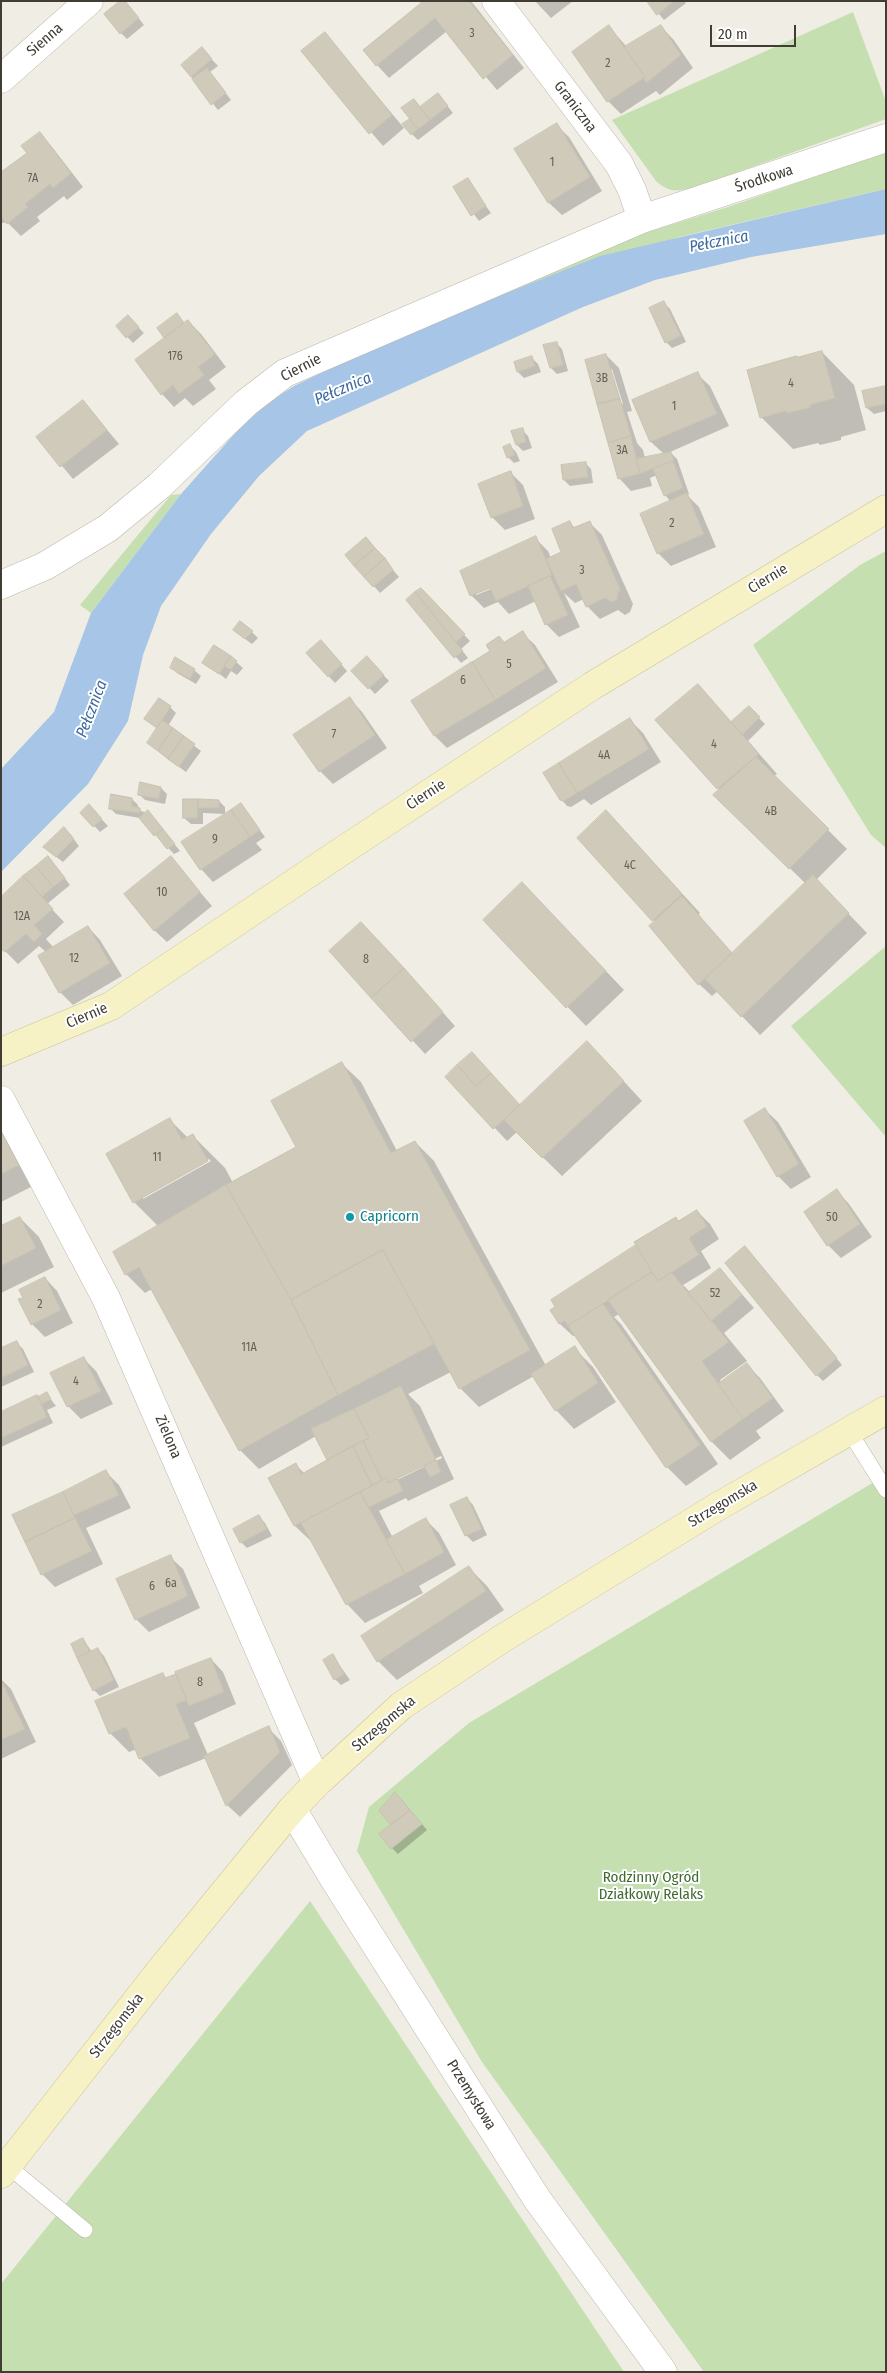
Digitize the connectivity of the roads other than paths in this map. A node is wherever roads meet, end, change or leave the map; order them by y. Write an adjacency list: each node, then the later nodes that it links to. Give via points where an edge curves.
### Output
1 (89, 1): 3 (street, Sienna)
2 (496, 1): 5 (street, Graniczna, via 619,164)
3 (1, 78)
4 (886, 138): 5 (street, Środkowa)
5 (642, 219): 7 (street, Ciernie, via 285,373 246,403 159,486 108,528 45,566)
6 (886, 509): 8 (main road, Ciernie, via 592,686 111,1006)
7 (1, 585)
8 (1, 1052)
9 (1, 1100): 13 (street, Zielona, via 106,1298)
10 (886, 1410): 11 (main road, Strzegomska)
11 (849, 1431): 12 (lane); 13 (main road, Strzegomska, via 500,1640 401,1706)
12 (886, 1490)
13 (317, 1783): 14 (main road, Strzegomska)
14 (292, 1809): 15 (main road, Strzegomska, via 159,1972); 17 (street, Przemysłowa, via 537,2199)
15 (5, 2170): 16 (lane)
16 (84, 2230)
17 (663, 2372)

